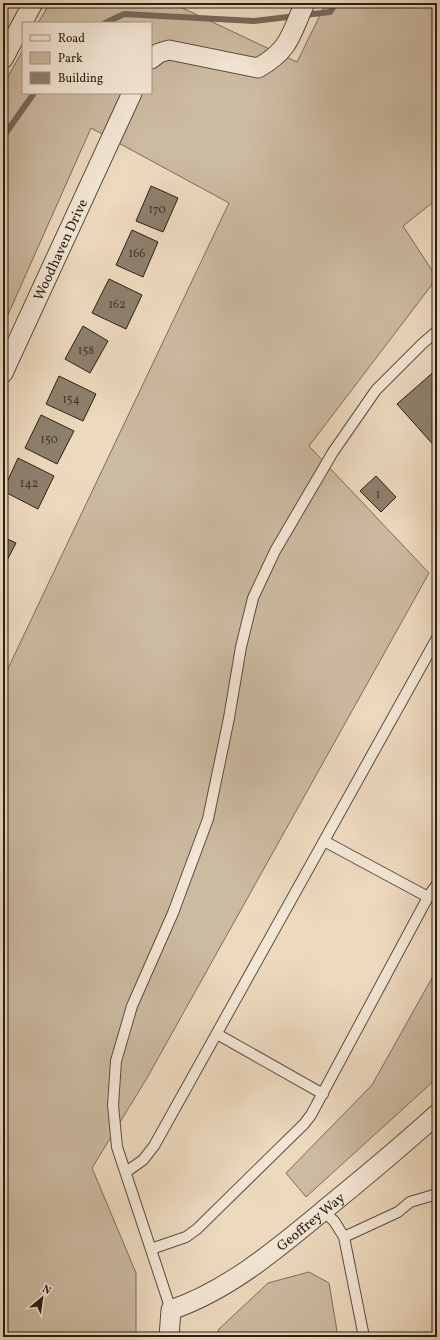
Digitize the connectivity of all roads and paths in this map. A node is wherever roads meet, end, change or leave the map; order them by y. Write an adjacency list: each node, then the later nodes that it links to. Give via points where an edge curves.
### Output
1 (33, 3): 3 (street)
2 (304, 5): 5 (street, via 285,47 273,60 258,68 169,50 158,53)
3 (23, 22)
4 (22, 24): 6 (street)
5 (152, 58)
6 (3, 59)
7 (132, 94): 9 (street, Woodhaven Drive)
8 (437, 331): 17 (lane, via 376,390 333,452 275,551 253,598 208,819 173,913 132,1006 116,1061 113,1105 117,1147)
9 (3, 373)
10 (437, 638): 11 (lane)
11 (324, 841): 13 (lane); 14 (lane)
12 (437, 884): 13 (lane)
13 (428, 898): 15 (lane)
14 (217, 1034): 15 (lane); 17 (lane, via 154,1146 143,1160)
15 (322, 1094): 21 (lane, via 304,1124 197,1229 186,1237)
16 (437, 1114): 19 (street, Geoffrey Way, via 392,1156)
17 (126, 1172): 21 (lane)
18 (437, 1194): 20 (lane, via 410,1202 398,1212)
19 (323, 1211): 20 (lane, via 334,1221); 22 (street, Geoffrey Way, via 291,1238 222,1288)
20 (344, 1237): 24 (lane)
21 (151, 1249): 22 (lane)
22 (171, 1310): 23 (street)
23 (169, 1337)
24 (364, 1337)

